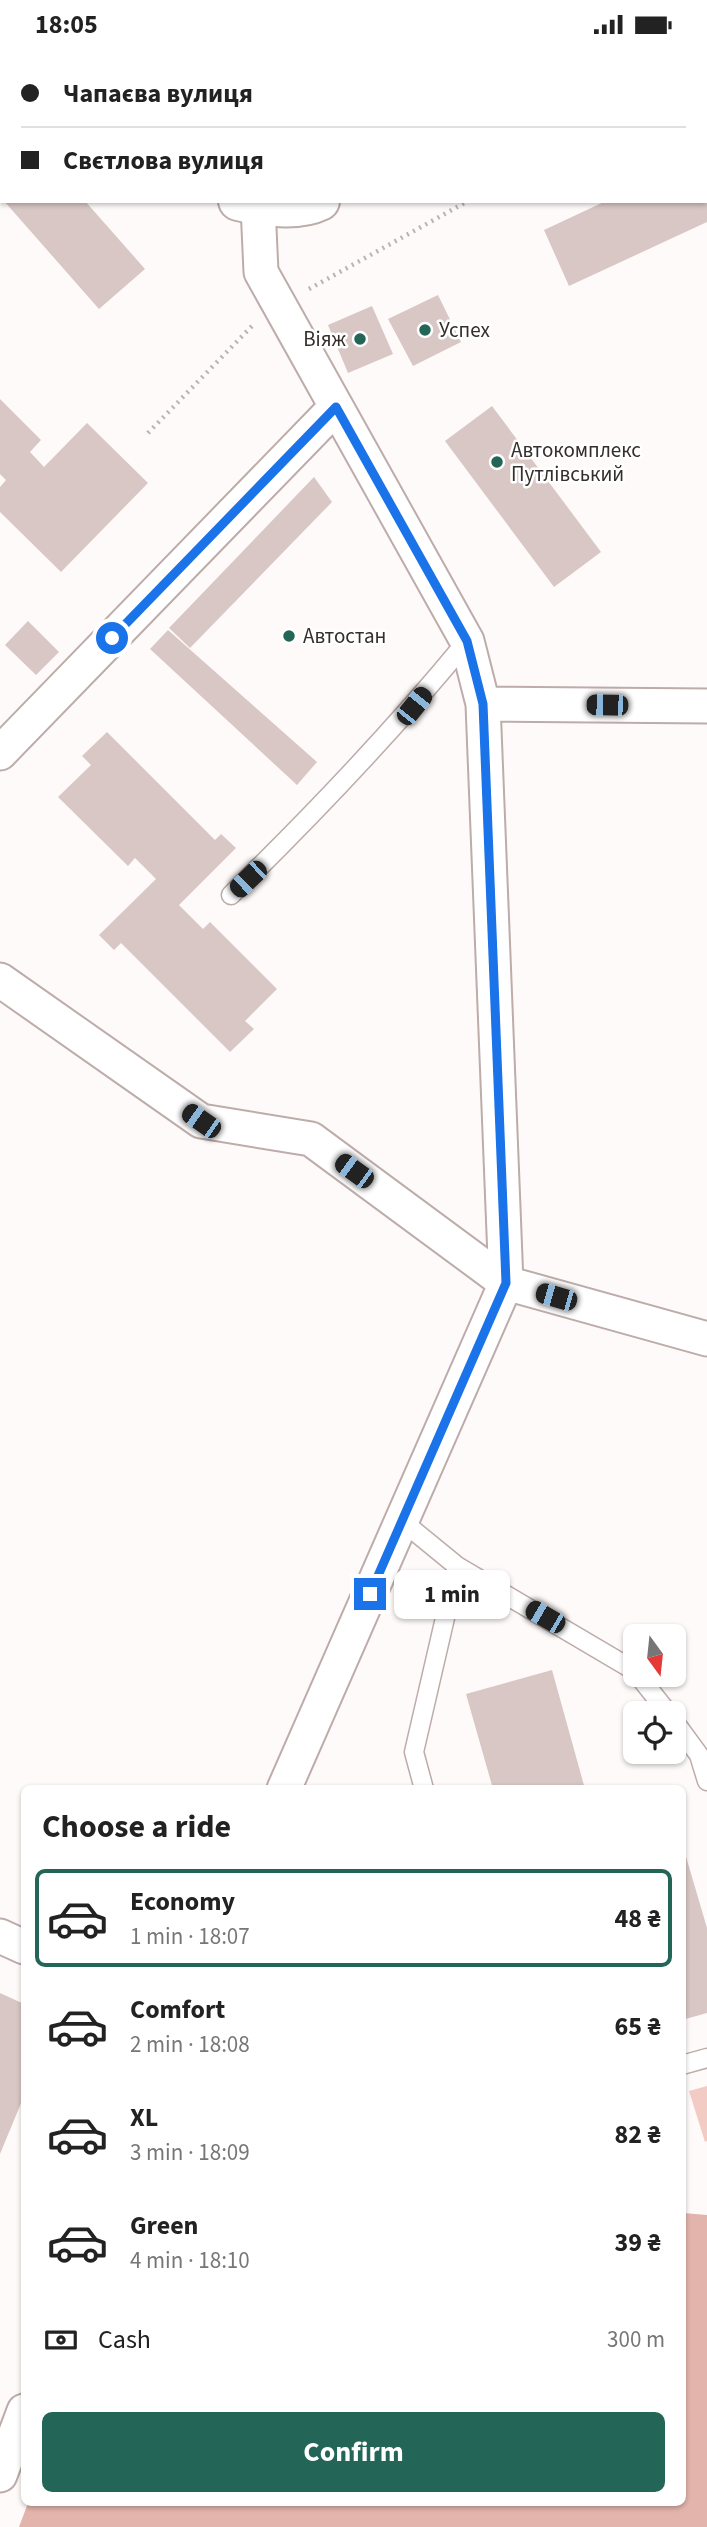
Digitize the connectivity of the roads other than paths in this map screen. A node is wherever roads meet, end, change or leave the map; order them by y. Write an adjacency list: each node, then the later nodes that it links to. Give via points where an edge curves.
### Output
1 (316, 203): 2 (street)
2 (248, 204): 3 (street, via 261,272)
3 (336, 407): 4 (street); 7 (street)
4 (467, 641): 5 (street); 8 (lane, via 323,805)
5 (483, 704): 6 (street); 10 (street)
6 (707, 706)
7 (0, 753)
8 (231, 895)
9 (0, 980): 10 (street, via 201,1121 311,1139)
10 (506, 1283): 11 (street); 12 (street)
11 (707, 1339)
12 (402, 1521): 13 (lane); 19 (street)
13 (457, 1566): 14 (lane); 20 (lane, via 415,1752)
14 (623, 1665)
15 (648, 1687): 16 (lane)
16 (659, 1701)
17 (686, 1737): 18 (lane, via 699,1755)
18 (707, 1781)
19 (286, 1785)
20 (423, 1785)
21 (0, 1936): 22 (street)
22 (21, 1946)
23 (707, 2058): 24 (lane)
24 (686, 2063)
25 (21, 2419): 26 (street)
26 (0, 2475)

